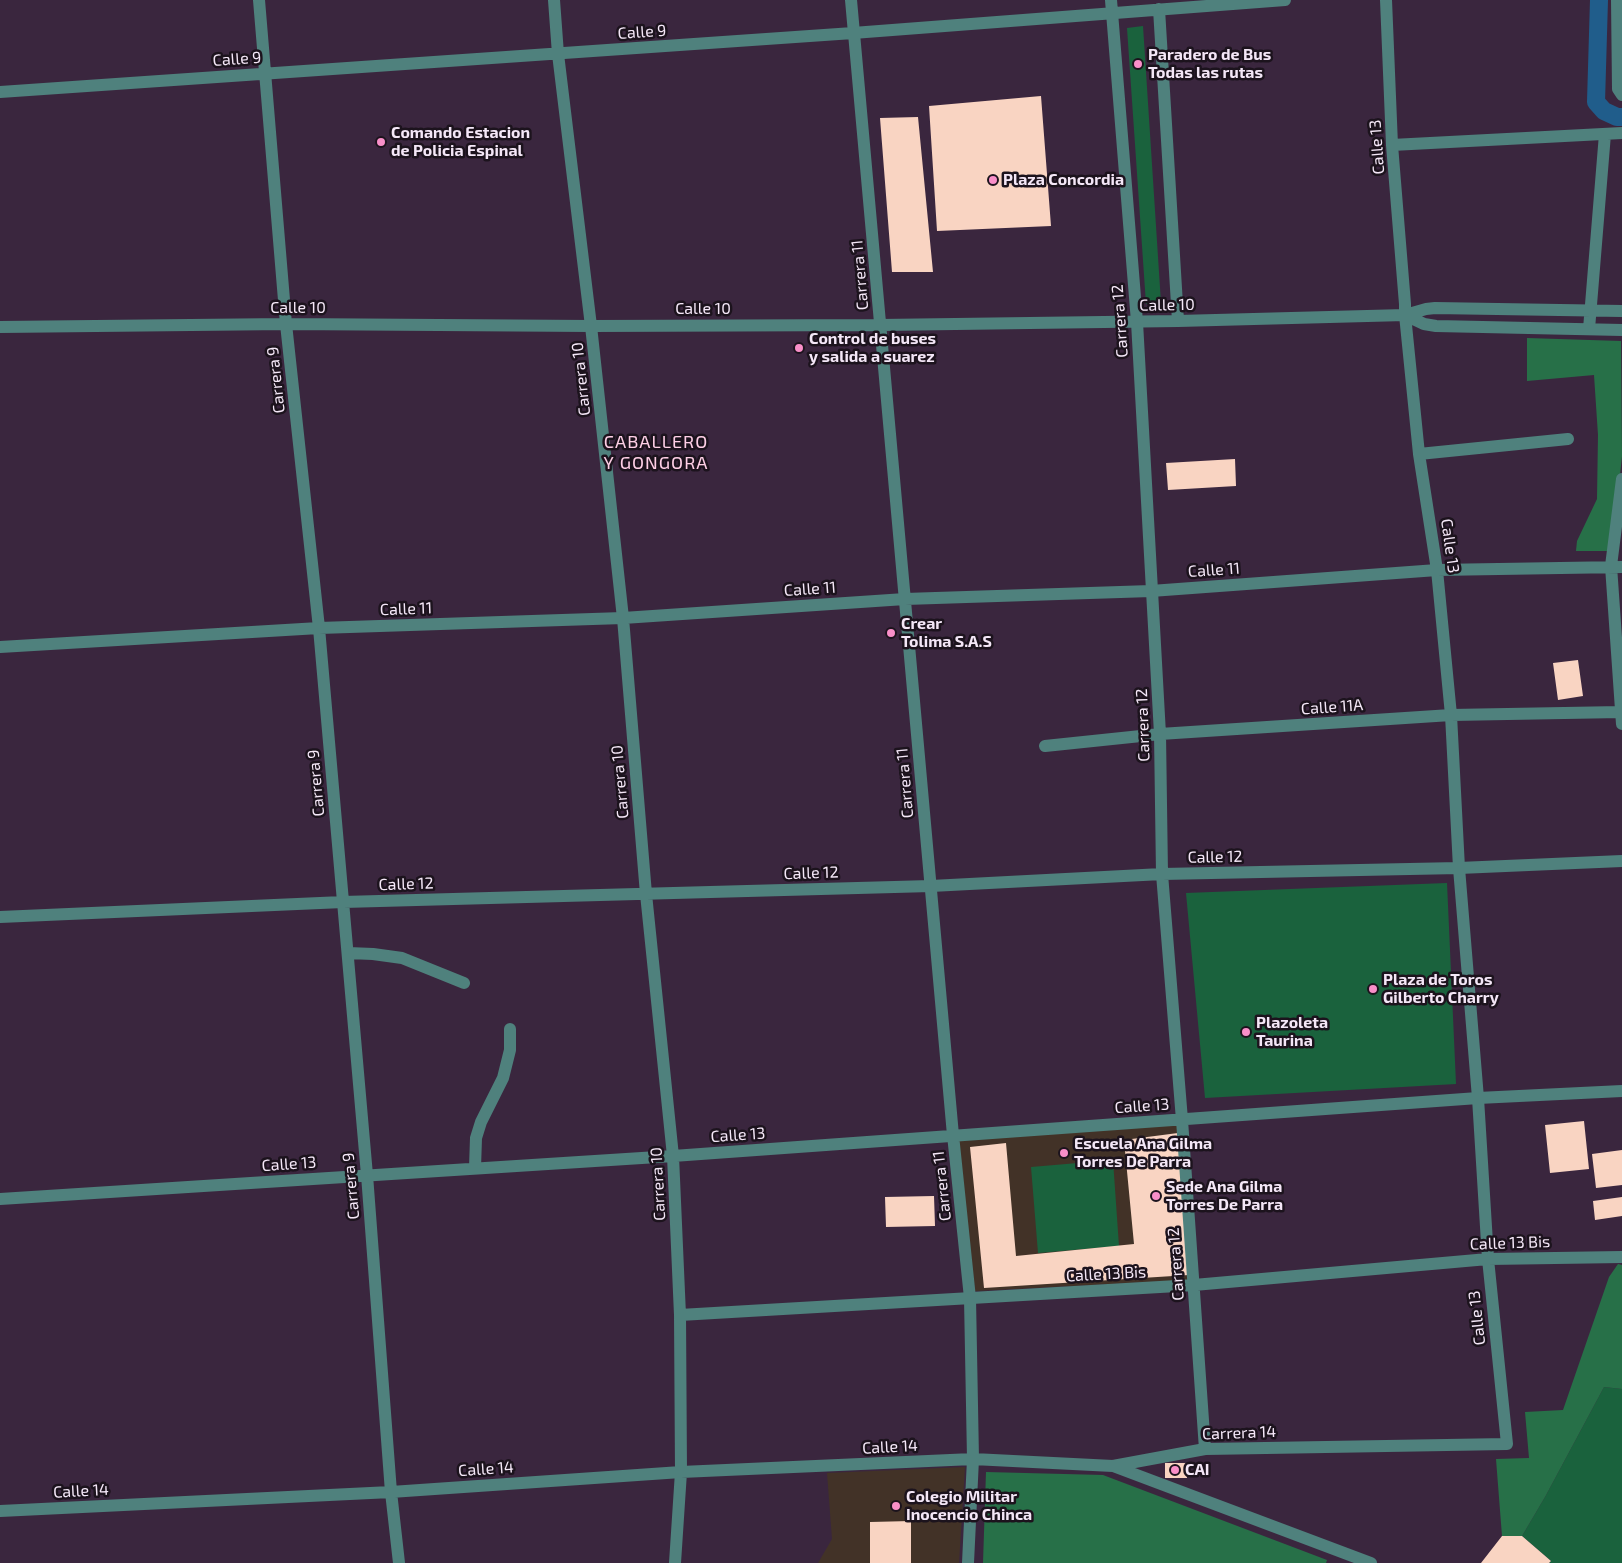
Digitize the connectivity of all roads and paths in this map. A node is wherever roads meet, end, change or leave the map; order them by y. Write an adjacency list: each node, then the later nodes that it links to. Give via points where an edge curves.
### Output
1 (259, 0): 11 (street, Carrera 9)
2 (554, 0): 10 (street, Carrera 10)
3 (851, 0): 9 (street, Carrera 11)
4 (1285, 0): 8 (street, Calle 9)
5 (1386, 0): 16 (street, Calle 13)
6 (1617, 0): 13 (street, via 1618,89)
7 (1112, 6): 8 (street, Calle 9); 9 (street, Calle 9); 21 (street, Carrera 12)
8 (1159, 10): 22 (street)
9 (853, 33): 10 (street, Calle 9); 24 (street, Carrera 11)
10 (558, 54): 11 (street, Calle 9); 25 (street, Carrera 10)
11 (266, 74): 12 (street, Calle 9); 23 (street, Carrera 9)
12 (0, 92)
13 (1622, 95)
14 (1622, 133): 15 (street)
15 (1605, 134): 16 (street); 18 (street)
16 (1392, 146): 20 (street, Calle 13)
17 (1469, 308): 18 (street, Calle 10); 20 (street, Calle 10, via 1426,309); 26 (street)
18 (1590, 310): 19 (street); 28 (street)
19 (1622, 311)
20 (1405, 315): 22 (street, Calle 10); 26 (street, Calle 10, via 1424,324); 31 (street, Calle 13)
21 (1137, 322): 22 (street, Calle 10); 24 (street, Calle 10); 35 (street, Carrera 12)
22 (1178, 322)
23 (286, 324): 25 (street, Calle 10); 27 (street, Calle 10); 38 (street, Carrera 9)
24 (881, 325): 25 (street, Calle 10); 36 (street, Carrera 11)
25 (591, 326): 37 (street, Carrera 10)
26 (1469, 326): 28 (street, Calle 10)
27 (0, 328)
28 (1588, 329): 29 (street)
29 (1622, 330)
30 (1568, 439): 31 (street)
31 (1419, 454): 34 (street, Calle 13)
32 (1622, 479): 33 (street)
33 (1617, 567): 34 (street, Calle 11); 40 (street)
34 (1437, 570): 35 (street, Calle 11); 41 (street, Calle 13)
35 (1152, 590): 36 (street, Calle 11); 43 (street, Carrera 12)
36 (905, 599): 37 (street, Calle 11); 48 (street, Carrera 11)
37 (623, 618): 38 (street, Calle 11); 49 (street, Carrera 10)
38 (319, 628): 39 (street, Calle 11); 50 (street, Carrera 9)
39 (0, 647)
40 (1621, 712): 41 (street, Calle 11A); 42 (street)
41 (1451, 715): 43 (street, Calle 11A); 46 (street, Calle 13)
42 (1622, 724)
43 (1160, 734): 44 (street, Calle 11A); 47 (street, Carrera 12)
44 (1045, 746)
45 (1622, 861): 46 (street, Calle 12)
46 (1459, 868): 47 (street, Calle 12); 56 (street, Calle 13)
47 (1162, 874): 48 (street, Calle 12); 57 (street, Carrera 12)
48 (931, 886): 49 (street, Calle 12); 58 (street, Carrera 11)
49 (646, 894): 50 (street, Calle 12); 59 (street, Carrera 10)
50 (343, 902): 51 (street, Calle 12); 52 (street, Carrera 9)
51 (0, 917)
52 (348, 954): 53 (street, via 402,958); 61 (street, Carrera 9)
53 (464, 983)
54 (510, 1029): 60 (street, via 510,1050 503,1078 476,1138)
55 (1622, 1091): 56 (street, Calle 13)
56 (1478, 1098): 57 (street, Calle 13); 64 (street, Calle 13)
57 (1182, 1120): 58 (street, Calle 13); 65 (street, Carrera 12)
58 (953, 1135): 59 (street, Calle 13); 66 (street, Carrera 11)
59 (673, 1156): 60 (street, Calle 13); 67 (street, Carrera 10)
60 (475, 1168): 61 (street, Calle 13)
61 (367, 1175): 62 (street, Calle 13); 73 (street, Carrera 9)
62 (0, 1199)
63 (1622, 1257): 64 (street, Calle 13 Bis)
64 (1488, 1259): 65 (street, Calle 13 Bis); 68 (street, Calle 13)
65 (1194, 1285): 66 (street, Calle 13 Bis); 69 (street, Carrera 12)
66 (970, 1298): 67 (street, Calle 13 Bis); 70 (street, Carrera 11)
67 (680, 1315): 72 (street, Carrera 10)
68 (1507, 1444): 69 (street, Carrera 14)
69 (1205, 1449): 71 (street, Carrera 14)
70 (973, 1459): 71 (street, Carrera 14); 72 (street, Calle 14); 77 (street, Carrera 11)
71 (1113, 1466): 78 (street)
72 (682, 1472): 73 (street, Calle 14); 76 (street, Carrera 10)
73 (391, 1492): 74 (street, Calle 14); 75 (street, Carrera 9)
74 (0, 1511)
75 (399, 1563)
76 (675, 1563)
77 (968, 1563)
78 (1371, 1563)

